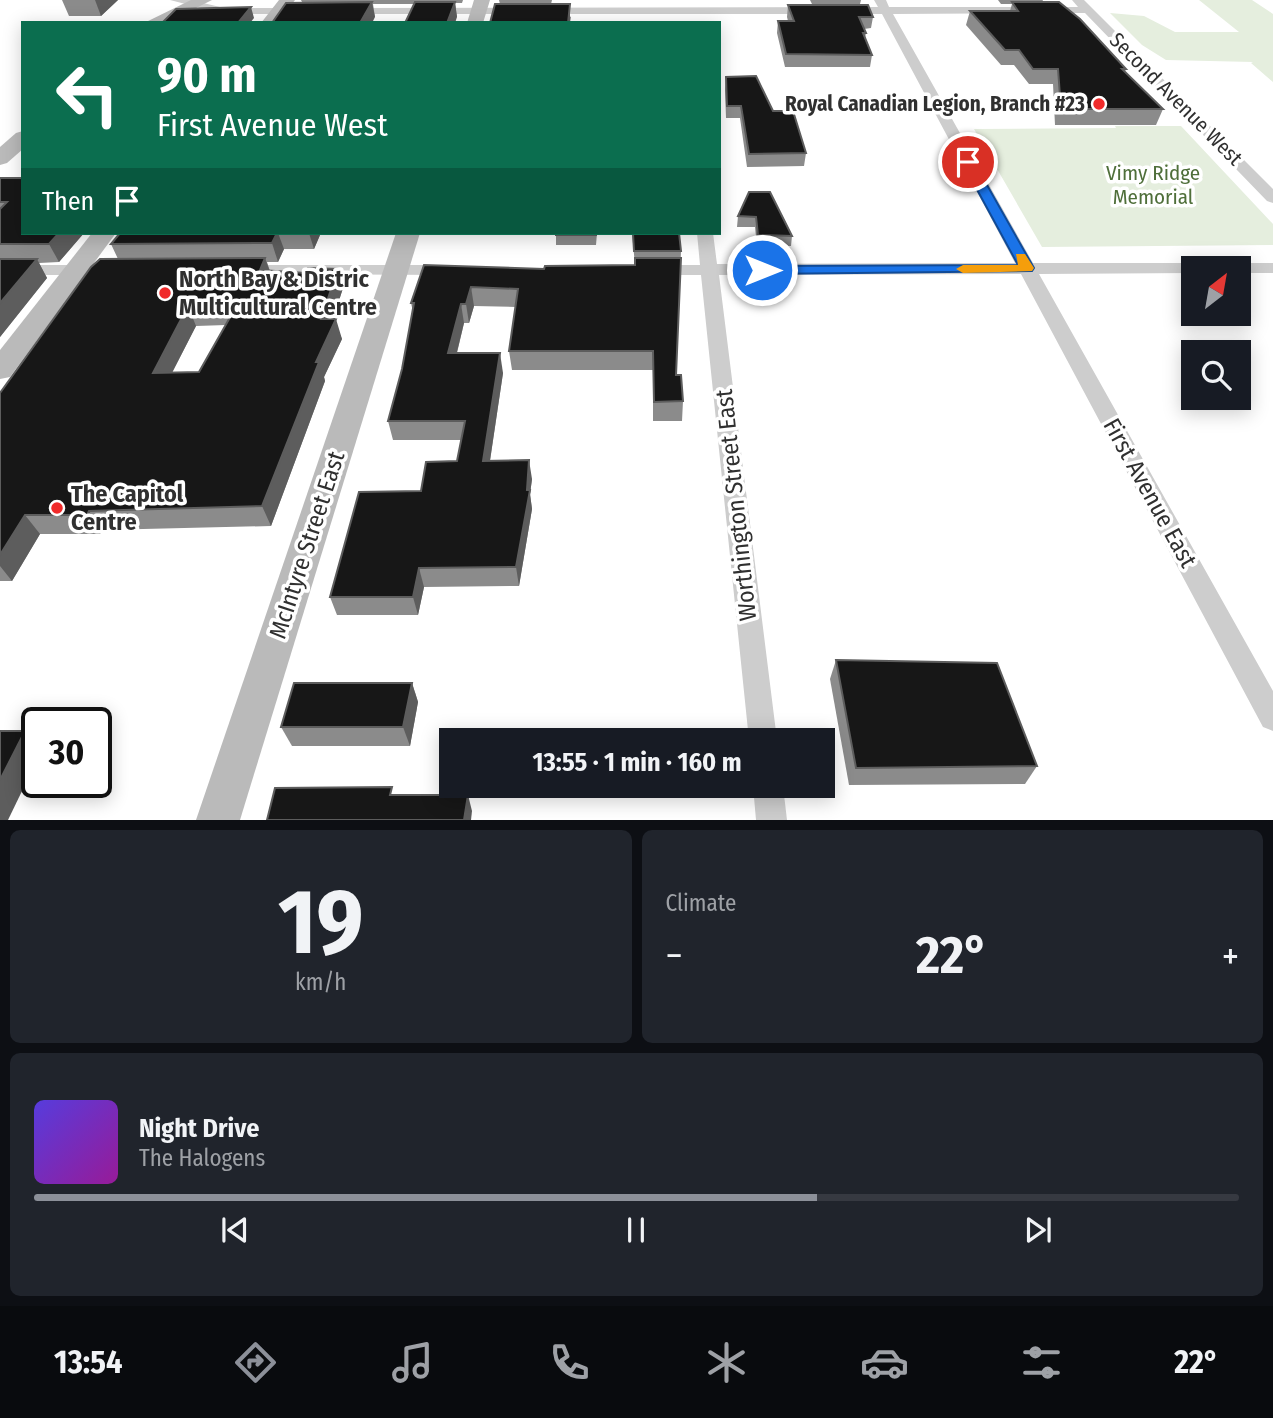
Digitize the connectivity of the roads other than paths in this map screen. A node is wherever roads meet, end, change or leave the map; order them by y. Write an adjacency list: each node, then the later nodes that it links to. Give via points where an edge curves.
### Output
1 (190, 2): 4 (street, via 224,11); 9 (main road)
2 (882, 5): 3 (street); 8 (street); 16 (street, First Avenue East)
3 (1082, 5): 12 (street, Second Avenue West)
4 (278, 11): 5 (street)
5 (305, 11)
6 (332, 11): 7 (street)
7 (479, 11): 8 (street)
8 (683, 11)
9 (156, 21)
10 (21, 138): 11 (main road)
11 (0, 159)
12 (1273, 198)
13 (102, 235): 21 (main road)
14 (407, 235): 24 (main road, McIntyre Street East)
15 (705, 235): 27 (street, Worthington Street East)
16 (1027, 268): 17 (street); 27 (street); 29 (street, First Avenue East)
17 (1181, 268)
18 (1251, 268): 19 (street)
19 (1273, 268)
20 (0, 270): 21 (street)
21 (74, 270): 22 (street); 28 (main road)
22 (102, 270)
23 (228, 270): 24 (street)
24 (396, 270): 25 (street); 32 (main road, McIntyre Street East)
25 (464, 270)
26 (641, 270): 27 (street)
27 (709, 270): 30 (street, Worthington Street East)
28 (0, 370)
29 (1273, 718)
30 (762, 728)
31 (769, 798): 33 (street)
32 (218, 820)
33 (772, 820)

